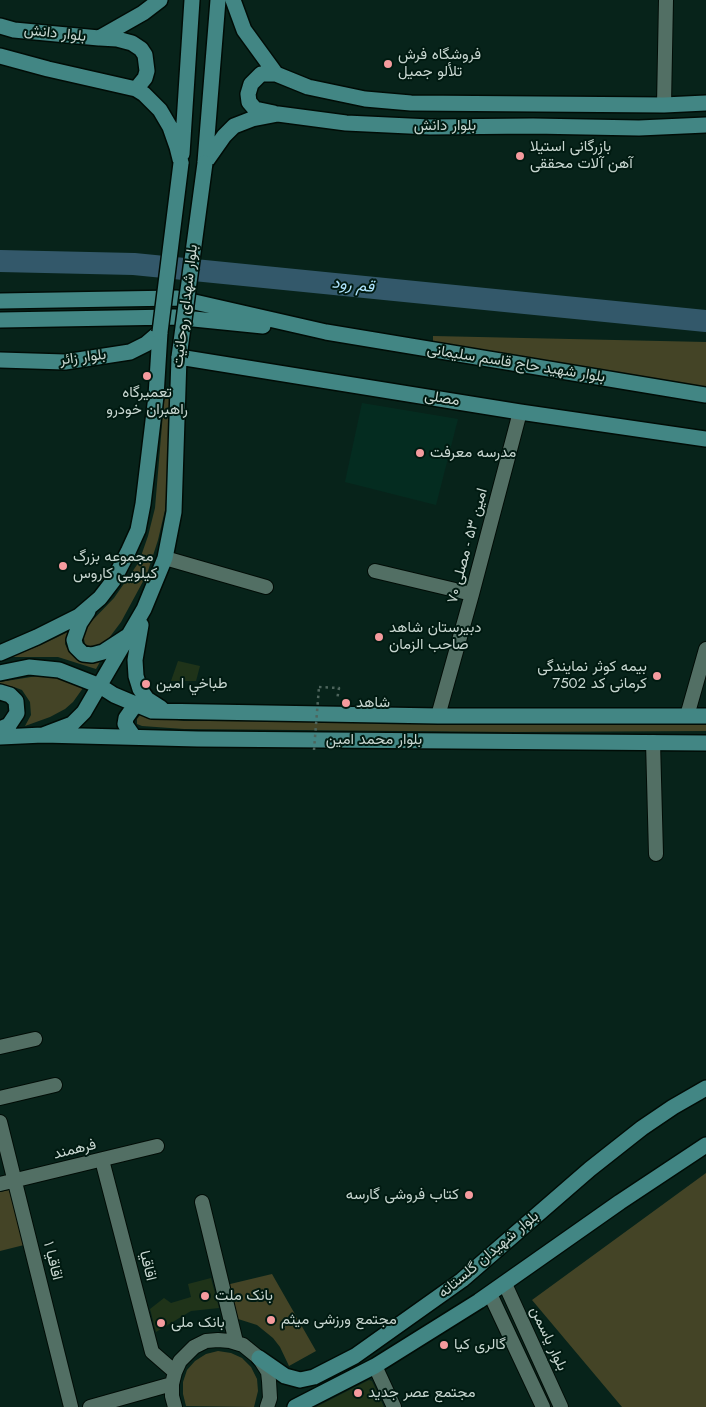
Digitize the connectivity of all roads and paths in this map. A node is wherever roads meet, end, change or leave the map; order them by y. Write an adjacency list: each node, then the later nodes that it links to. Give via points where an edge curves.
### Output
1 (160, 0): 7 (main road, بلوار دانش)
2 (192, 0): 15 (main road, بلوار شهدای روحانیت)
3 (218, 0): 16 (main road, بلوار شهدای روحانیت)
4 (233, 0): 9 (main road, via 244,30)
5 (666, 0): 12 (street)
6 (0, 26): 7 (main road, بلوار دانش)
7 (99, 38): 10 (main road, via 117,38 142,49 148,71)
8 (0, 56): 10 (main road, بلوار دانش)
9 (276, 74): 12 (main road, بلوار دانش, via 308,87 365,99 410,103); 13 (main road, via 261,74 251,84 248,94 255,109)
10 (140, 91): 15 (main road, via 160,110 170,127)
11 (706, 104): 12 (main road, بلوار دانش)
12 (664, 105)
13 (278, 114): 14 (main road, بلوار دانش, via 346,123 430,127 638,128); 16 (main road, بلوار دانش, via 234,126)
14 (706, 125)
15 (181, 163): 19 (main road, بلوار شهدای روحانیت, bridge)
16 (205, 164): 21 (main road, بلوار شهدای روحانیت, bridge)
17 (0, 301): 20 (main road, بلوار شهید حاج قاسم سلیمانی, via 177,298)
18 (0, 320): 20 (main road, بلوار شهید حاج قاسم سلیمانی, via 174,317)
19 (160, 332): 22 (main road, بلوار زائر, via 130,352 65,362); 30 (main road, بلوار شهدای روحانیت, via 156,396 138,530 113,581)
20 (326, 332): 23 (main road, بلوار شهید حاج قاسم سلیمانی)
21 (179, 357): 24 (main road, مصلی); 26 (main road, بلوار شهدای روحانیت, via 174,512)
22 (0, 360)
23 (706, 395)
24 (520, 412): 25 (main road, مصلی); 29 (street, امین ۵۳ - مصلی ۷۰)
25 (706, 440)
26 (165, 558): 28 (street); 31 (main road, بلوار شهدای روحانیت)
27 (375, 571): 29 (street)
28 (266, 586)
29 (472, 594): 41 (street, امین ۵۳ - مصلی ۷۰)
30 (91, 606): 32 (main road, via 74,640 83,654 103,652); 33 (main road, via 79,616 37,637)
31 (144, 609): 32 (main road); 40 (main road, via 137,641 136,676 147,699)
32 (130, 634): 36 (main road)
33 (3, 649)
34 (706, 649): 42 (street)
35 (0, 673): 36 (main road, بلوار محمد امین, via 29,667 59,670)
36 (100, 686): 39 (main road, بلوار محمد امین); 45 (main road, via 84,712 72,724)
37 (339, 688): 50 (path, bridge, via 319,687)
38 (0, 692): 44 (main road, via 16,701 17,713 9,724)
39 (140, 705): 40 (main road, بلوار محمد امین, via 152,711); 47 (main road, via 133,708 126,718 125,724)
40 (174, 712): 41 (main road, بلوار محمد امین)
41 (438, 716): 42 (main road, بلوار محمد امین)
42 (687, 716): 43 (main road, بلوار محمد امین)
43 (706, 716)
44 (0, 729)
45 (43, 735): 46 (main road); 47 (main road, بلوار محمد امین)
46 (0, 737)
47 (134, 737): 48 (main road, بلوار محمد امین)
48 (653, 742): 49 (main road, بلوار محمد امین); 51 (street)
49 (706, 743)
50 (314, 750)
51 (656, 854)
52 (35, 1039): 53 (street)
53 (0, 1047)
54 (55, 1085): 56 (street)
55 (706, 1088): 69 (main road, بلوار شهیدان گلستانه, via 642,1128 462,1280 355,1356 314,1377 300,1380 285,1376)
56 (0, 1098)
57 (0, 1122): 61 (street, اقاقیا ۱)
58 (706, 1145): 64 (main road, بلوار شهیدان گلستانه)
59 (157, 1146): 60 (street, فرهمند)
60 (102, 1160): 61 (street, فرهمند); 71 (street, اقاقیا, via 152,1352)
61 (15, 1181): 62 (street, فرهمند); 72 (street, اقاقیا ۱)
62 (0, 1184)
63 (202, 1202): 68 (street)
64 (505, 1284): 65 (main road, بلوار شهیدان گلستانه); 66 (street, بلوار یاسمن)
65 (490, 1294): 67 (street); 70 (main road, بلوار شهیدان گلستانه)
66 (518, 1313): 67 (street, via 508,1311); 79 (street, بلوار یاسمن)
67 (502, 1320): 78 (street)
68 (236, 1342): 69 (street); 71 (street, via 218,1340 199,1344 185,1355)
69 (259, 1358): 75 (street, via 270,1381)
70 (375, 1366): 76 (main road, بلوار شهیدان گلستانه); 77 (street)
71 (173, 1378): 73 (street); 74 (street)
72 (71, 1407)
73 (90, 1407)
74 (175, 1407)
75 (267, 1407)
76 (295, 1407)
77 (394, 1407)
78 (543, 1407)
79 (561, 1407)

